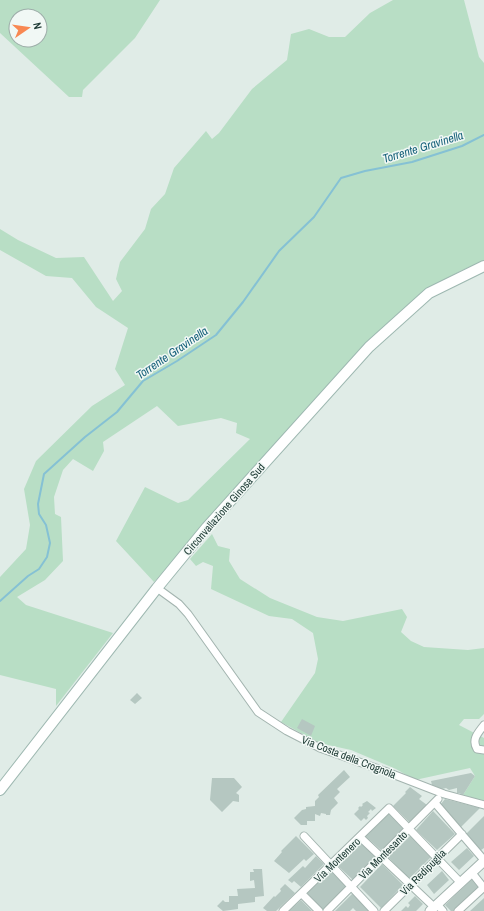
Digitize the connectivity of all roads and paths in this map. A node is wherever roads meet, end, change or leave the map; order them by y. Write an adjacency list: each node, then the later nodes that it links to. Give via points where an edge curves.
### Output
1 (484, 266): 2 (main road, Circonvallazione Ginosa Sud, via 429,293 369,348 207,526)
2 (157, 588): 5 (main road, Circonvallazione Ginosa Sud); 6 (street, Via Costa della Crognola, via 188,614 258,712 320,748 444,794)
3 (484, 725): 4 (street, via 475,738 474,745)
4 (480, 750)
5 (0, 790)
6 (484, 805)
7 (409, 828): 8 (street, Via Montesanto, via 436,801); 10 (street, Via Montenero, via 389,808); 11 (street, Via Montesanto); 12 (street)
8 (462, 834): 12 (street, Via Redipuglia); 13 (street)
9 (304, 836): 14 (street)
10 (360, 837): 11 (street); 14 (street, Via Montenero)
11 (381, 857): 17 (street); 18 (street, Via Montesanto)
12 (437, 857): 16 (street); 17 (street, Via Redipuglia)
13 (484, 860): 15 (street)
14 (332, 865): 18 (street); 20 (street, Via Montenero)
15 (472, 873): 16 (street); 19 (street)
16 (460, 882): 21 (street)
17 (410, 884): 21 (street); 26 (street, Via Redipuglia)
18 (352, 887): 24 (street, Via Montesanto); 25 (street)
19 (484, 888): 27 (street)
20 (302, 894): 22 (street, Via Montenero); 23 (street)
21 (436, 908)
22 (283, 911)
23 (319, 911)
24 (328, 911)
25 (374, 911)
26 (384, 911)
27 (458, 911)

